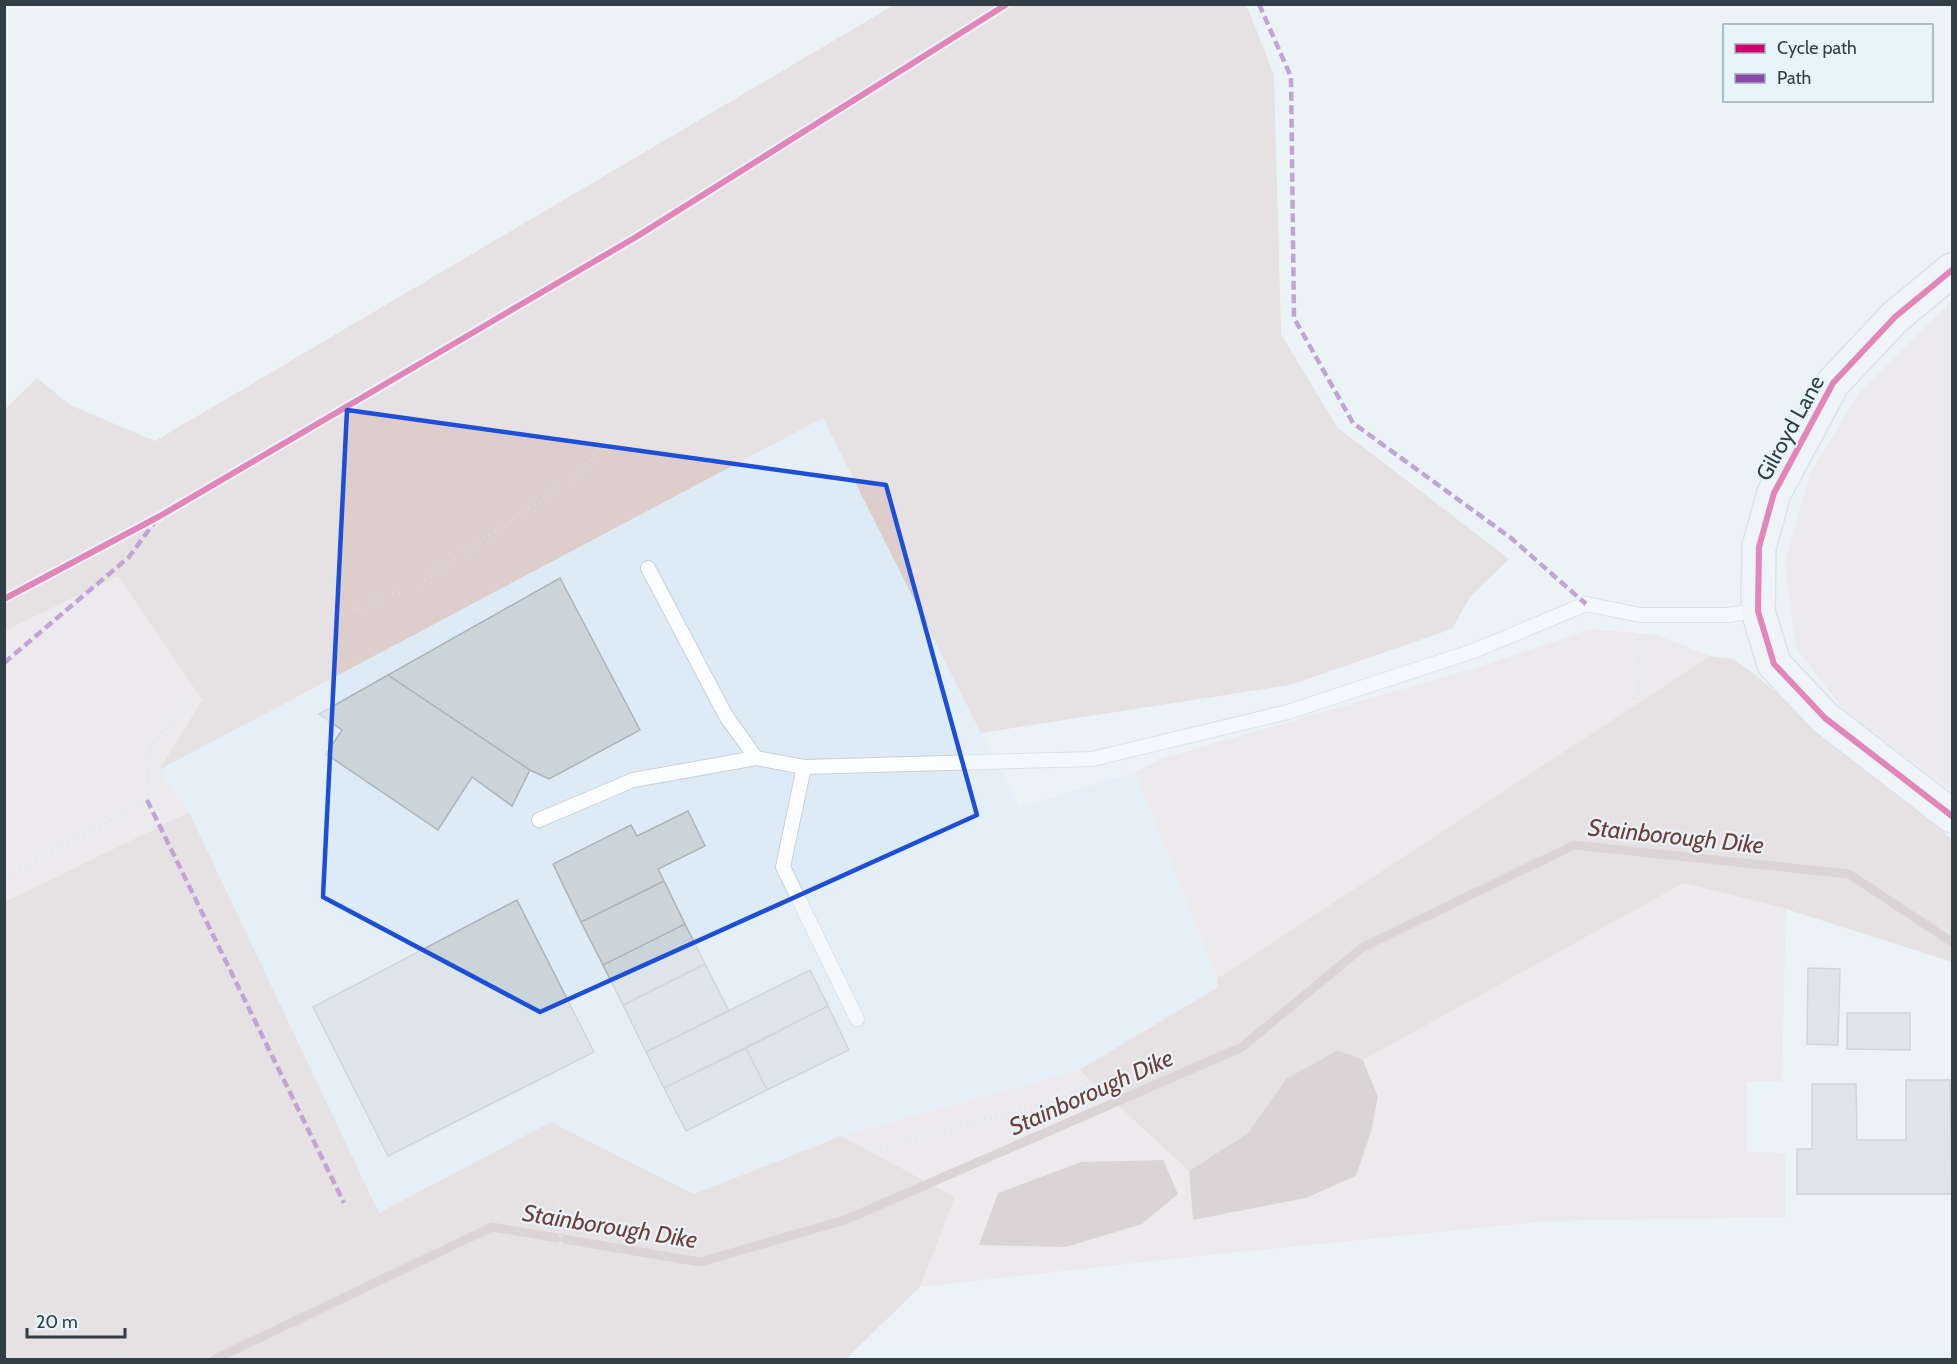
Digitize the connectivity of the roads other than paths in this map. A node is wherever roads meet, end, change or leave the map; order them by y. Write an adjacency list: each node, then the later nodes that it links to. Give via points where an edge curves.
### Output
1 (1953, 270): 3 (street, Gilroyd Lane, via 1895,317 1833,383 1774,493 1759,548)
2 (648, 568): 4 (lane, via 726,716)
3 (1758, 611): 5 (lane, via 1640,615 1586,604 1476,650 1288,712 1092,759); 6 (street, Gilroyd Lane, via 1774,664 1781,672 1825,718)
4 (756, 758): 5 (lane); 7 (lane, via 633,780)
5 (804, 767): 8 (lane, via 783,867)
6 (1953, 816)
7 (539, 820)
8 (857, 1019)

